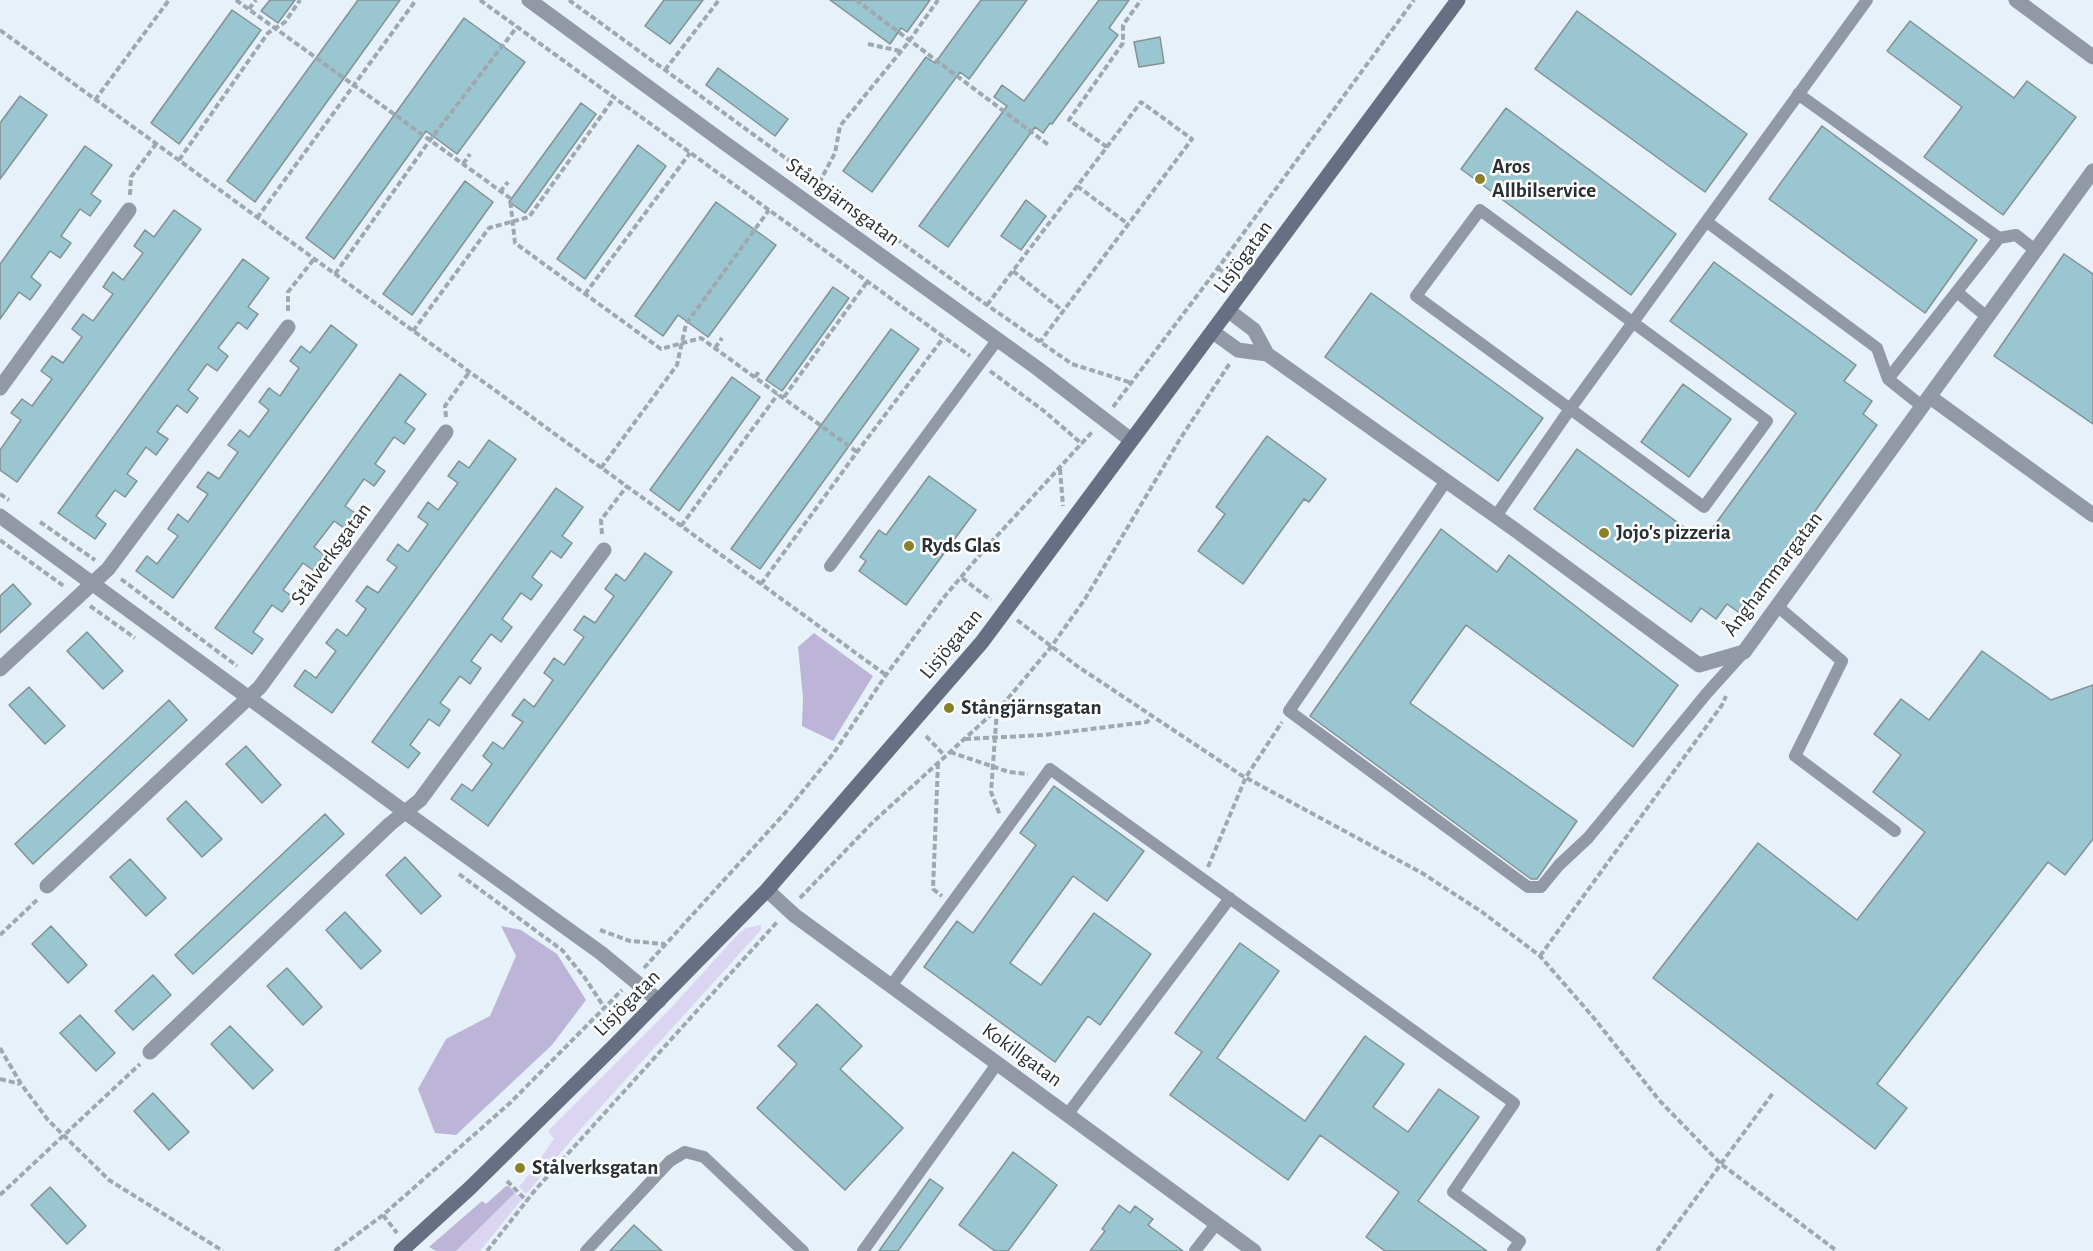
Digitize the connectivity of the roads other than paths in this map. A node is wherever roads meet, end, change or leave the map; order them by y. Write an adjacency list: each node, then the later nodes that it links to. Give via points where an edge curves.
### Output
1 (529, 0): 18 (street, Stångjärnsgatan)
2 (1458, 0): 13 (street, Lisjögatan)
3 (1867, 0): 6 (lane)
4 (2016, 0): 5 (street)
5 (2093, 57)
6 (1798, 94): 9 (lane); 10 (lane)
7 (2093, 171): 11 (street, Ånghammargatan)
8 (129, 210): 21 (street)
9 (1707, 222): 15 (lane); 20 (lane, via 1877,348)
10 (1999, 238): 11 (lane, via 2016,235); 12 (lane)
11 (2035, 250): 14 (street, Ånghammargatan)
12 (1957, 292): 14 (lane); 20 (lane)
13 (1230, 311): 17 (street, Lisjögatan); 19 (street, Ånghammargatan, via 1254,330)
14 (1987, 317): 22 (street, Ånghammargatan)
15 (1634, 324): 23 (lane); 23 (lane, via 1767,421 1704,507); 23 (lane, via 1480,210 1416,296)
16 (288, 327): 32 (street, via 108,569)
17 (1213, 332): 19 (street, Ånghammargatan, via 1238,350); 25 (street, Lisjögatan)
18 (998, 339): 25 (street, Stångjärnsgatan); 31 (lane)
19 (1267, 354): 26 (street, Ånghammargatan)
20 (1888, 379): 22 (lane)
21 (0, 388)
22 (1926, 402): 27 (street); 33 (street, Ånghammargatan)
23 (1570, 409): 29 (lane)
24 (446, 432): 36 (street, Stålverksgatan, via 262,685)
25 (1131, 440): 40 (street, Lisjögatan, via 982,642)
26 (1446, 480): 29 (street, Ånghammargatan); 34 (lane, via 1289,711 1528,887 1541,887 1588,838)
27 (2093, 515)
28 (0, 516): 32 (street)
29 (1496, 516): 34 (street, Ånghammargatan, via 1699,665)
30 (604, 550): 37 (street, via 420,800)
31 (830, 566)
32 (93, 583): 35 (street); 36 (street)
33 (1777, 606): 34 (street, Ånghammargatan); 38 (lane, via 1842,661 1795,756)
34 (1744, 652)
35 (0, 669)
36 (248, 698): 37 (street); 39 (street, Stålverksgatan)
37 (405, 812): 43 (street, via 601,952); 44 (street)
38 (1895, 831)
39 (47, 886)
40 (767, 890): 42 (street, Kokillgatan); 43 (street, Lisjögatan)
41 (1230, 898): 42 (lane, via 1050,769); 46 (lane); 54 (lane, via 1514,1103 1453,1192 1520,1241)
42 (891, 987): 45 (street, Kokillgatan)
43 (659, 1001): 48 (street, Lisjögatan)
44 (150, 1052)
45 (997, 1064): 46 (street, Kokillgatan); 51 (lane)
46 (1067, 1115): 47 (street, Kokillgatan)
47 (1217, 1224): 52 (lane); 53 (street, Kokillgatan)
48 (401, 1251)
49 (585, 1251): 50 (lane, via 670,1161 685,1152 704,1157)
50 (803, 1251)
51 (863, 1251)
52 (1195, 1251)
53 (1254, 1251)
54 (1513, 1251)

